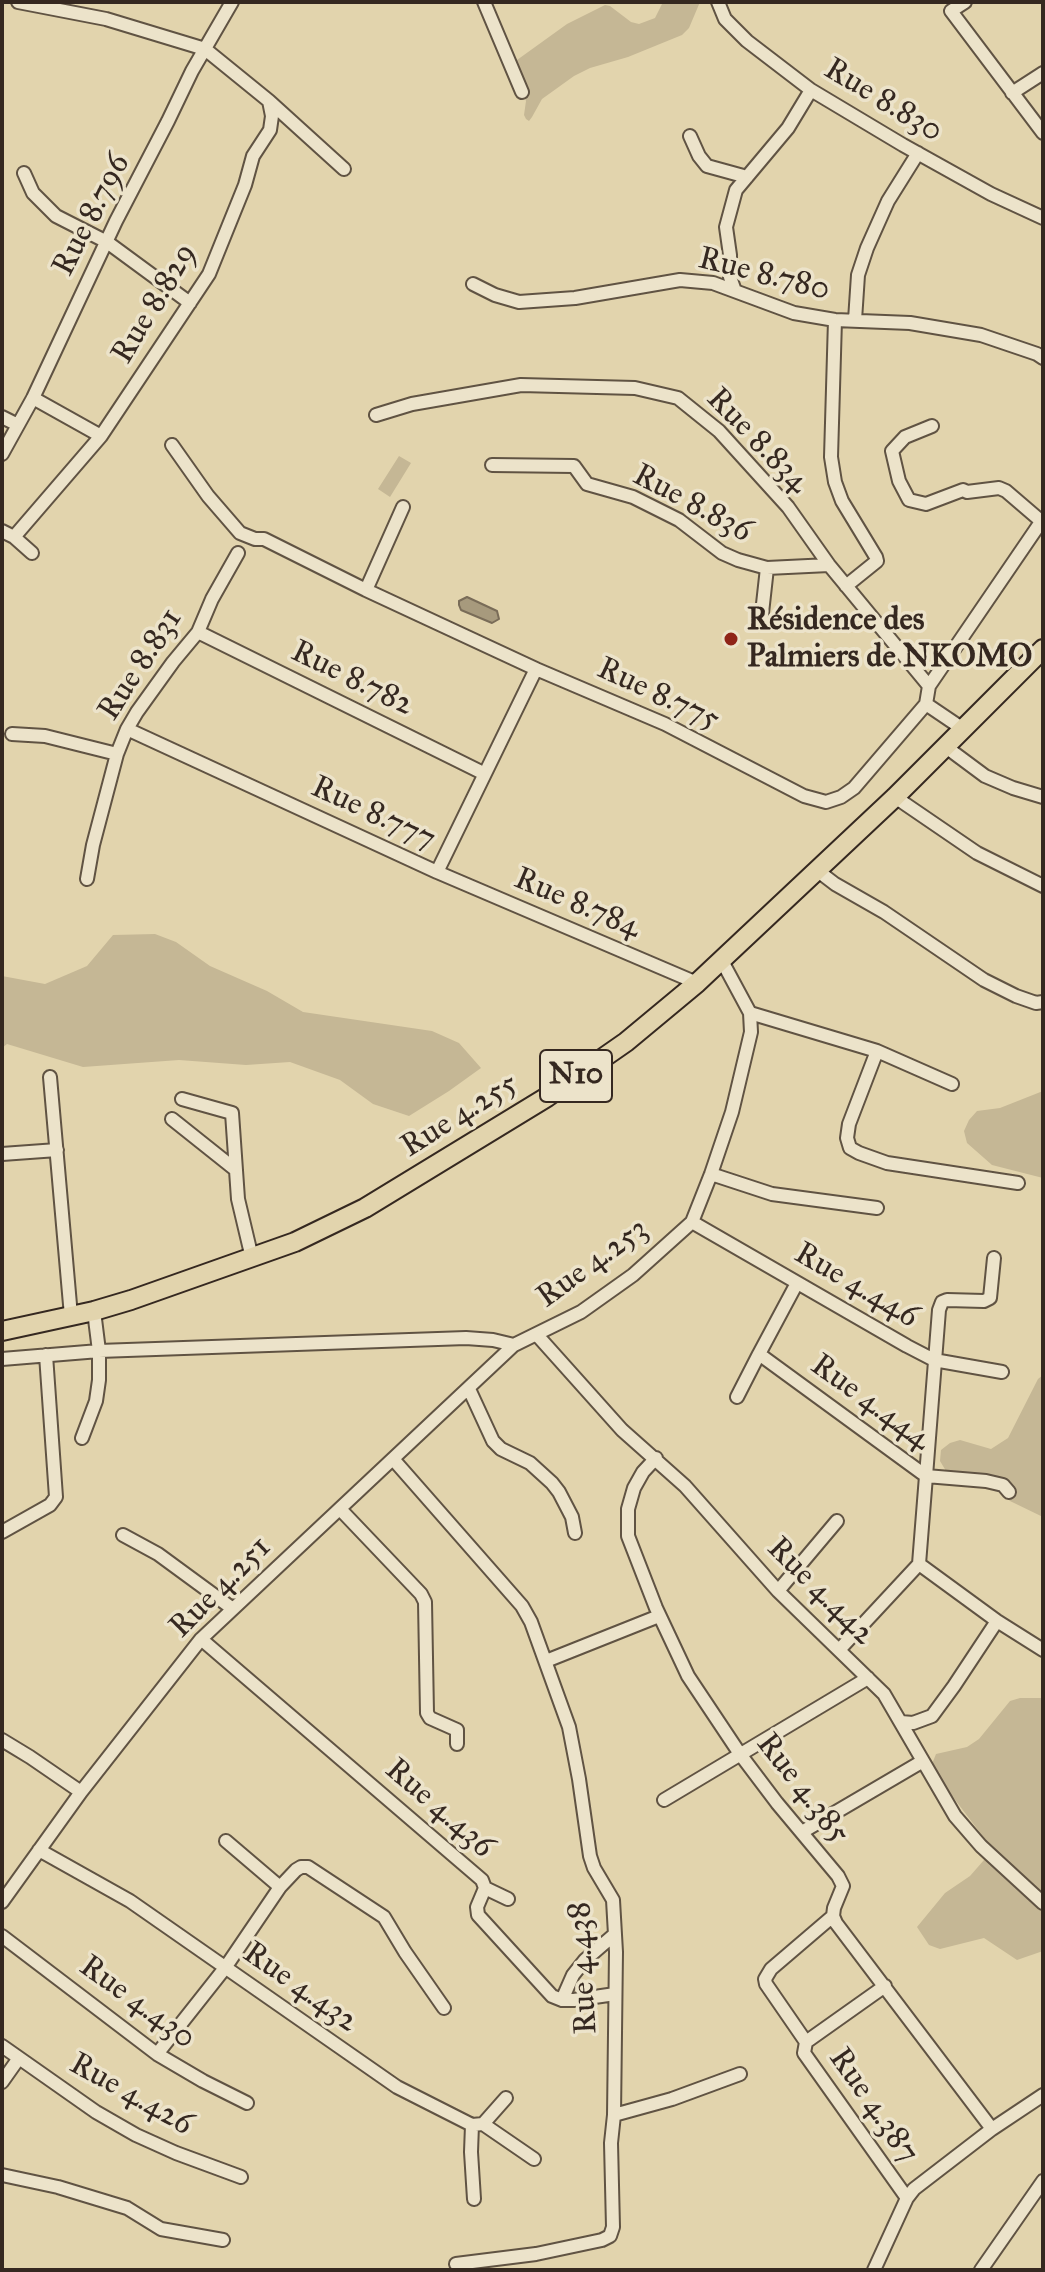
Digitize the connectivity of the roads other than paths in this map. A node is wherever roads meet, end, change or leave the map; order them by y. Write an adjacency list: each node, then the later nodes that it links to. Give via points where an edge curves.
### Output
1 (18, 2): 6 (street, via 106,19)
2 (232, 2): 6 (street, Rue 8.796)
3 (484, 2): 9 (street)
4 (718, 2): 8 (street, Rue 8.830, via 725,19 747,41)
5 (965, 2): 10 (street, via 951,11)
6 (205, 49): 11 (street); 19 (street, Rue 8.796)
7 (1043, 73): 10 (street)
8 (811, 90): 14 (street, Rue 8.830); 17 (street)
9 (522, 92)
10 (1012, 93): 12 (street)
11 (269, 101): 15 (street); 22 (street, Rue 8.829, via 270,130 253,156 214,263)
12 (1043, 133)
13 (690, 136): 17 (street, via 707,166)
14 (918, 153): 18 (street, Rue 8.830); 24 (street, via 867,248 858,275)
15 (344, 169)
16 (24, 173): 19 (street, via 47,209)
17 (747, 177): 21 (street, via 736,190 726,227)
18 (1043, 218)
19 (107, 242): 22 (street); 26 (street, Rue 8.796)
20 (473, 284): 21 (street, Rue 8.780, via 519,302 680,280)
21 (735, 291): 23 (street, Rue 8.780, via 794,313)
22 (190, 303): 31 (street, Rue 8.829)
23 (835, 320): 24 (street, Rue 8.780); 42 (street, via 835,482 877,561)
24 (855, 320): 25 (street, Rue 8.780, via 981,335)
25 (1043, 358)
26 (33, 398): 29 (street, Rue 8.796); 31 (street)
27 (376, 415): 40 (street, Rue 8.834, via 521,385 635,388 678,398 729,441 788,507)
28 (2, 417): 29 (street)
29 (18, 425): 33 (street, Rue 8.796)
30 (932, 426): 36 (street, via 905,437 892,451 909,500 926,504 963,490 999,488)
31 (101, 436): 37 (street, Rue 8.829)
32 (172, 445): 43 (street, Rue 8.775, via 240,533 264,539)
33 (2, 454)
34 (492, 465): 41 (street, Rue 8.836, via 574,466 587,484 633,497 679,520 722,553)
35 (403, 507): 43 (street)
36 (1042, 520): 48 (street)
37 (8, 534): 38 (street)
38 (32, 553)
39 (238, 553): 45 (street, Rue 8.831)
40 (829, 565): 41 (street, Rue 8.836); 42 (street, Rue 8.834)
41 (767, 568): 44 (street)
42 (846, 586): 48 (street, Rue 8.834)
43 (366, 590): 47 (street, Rue 8.775)
44 (761, 622)
45 (198, 632): 50 (street, Rue 8.831); 55 (street, Rue 8.782)
46 (1043, 649): 51 (highway, Rue 4.255 / N10)
47 (536, 669): 49 (street, Rue 8.775, via 826,802 854,788); 55 (street, Rue 8.777)
48 (929, 686): 49 (street)
49 (926, 704): 51 (street)
50 (127, 729): 54 (street, Rue 8.831); 59 (street, Rue 8.777)
51 (963, 729): 53 (highway, Rue 4.255 / N10)
52 (12, 734): 54 (street, Rue 8.831, via 45,736)
53 (946, 747): 56 (highway, Rue 4.255 / N10); 57 (street, via 985,776)
54 (117, 754): 60 (street)
55 (483, 773): 59 (street, Rue 8.777)
56 (895, 797): 58 (highway, Rue 4.255 / N10); 61 (street, via 977,853)
57 (1043, 797)
58 (818, 871): 62 (highway, Rue 4.255 / N10); 64 (street, via 984,980)
59 (437, 872): 63 (street, Rue 8.784)
60 (87, 879)
61 (1043, 886)
62 (722, 961): 63 (highway, Rue 4.255 / N10); 65 (street)
63 (697, 983): 78 (highway, Rue 4.255 / N10, via 626,1042 472,1144 365,1208)
64 (1043, 1002)
65 (750, 1013): 66 (street); 74 (street, Rue 4.253, via 739,1085)
66 (877, 1051): 68 (street); 75 (street, via 849,1124 850,1148 887,1163)
67 (50, 1077): 71 (street)
68 (952, 1084)
69 (182, 1099): 73 (street, via 232,1113)
70 (172, 1119): 73 (street)
71 (57, 1150): 72 (street); 82 (street)
72 (2, 1154)
73 (236, 1170): 78 (street)
74 (711, 1174): 76 (street, via 772,1194); 77 (street, Rue 4.253)
75 (1018, 1183)
76 (877, 1208)
77 (692, 1222): 80 (street, Rue 4.446); 84 (street, Rue 4.253, via 633,1275)
78 (252, 1258): 81 (highway, Rue 4.255 / N10)
79 (994, 1258): 90 (street, via 990,1298 942,1302)
80 (797, 1283): 87 (street); 90 (street, Rue 4.446)
81 (94, 1311): 82 (highway, Rue 4.255 / N10); 86 (street)
82 (71, 1316): 83 (highway, Rue 4.255 / N10)
83 (2, 1331)
84 (537, 1335): 85 (street, Rue 4.253); 95 (street, Rue 4.442, via 622,1430)
85 (514, 1345): 86 (street, Rue 4.253, via 466,1338); 92 (street, Rue 4.251)
86 (99, 1351): 88 (street, Rue 4.253); 94 (street, via 96,1401)
87 (759, 1354): 93 (street); 97 (street, Rue 4.444)
88 (46, 1355): 89 (street, Rue 4.253); 101 (street, via 56,1497)
89 (2, 1359)
90 (934, 1360): 91 (street, Rue 4.446); 97 (street)
91 (1002, 1372)
92 (469, 1389): 96 (street, Rue 4.251); 102 (street, via 493,1441 552,1483)
93 (737, 1397)
94 (82, 1438)
95 (656, 1458): 105 (street, Rue 4.442); 107 (street, Rue 4.385, via 634,1488 628,1536)
96 (393, 1459): 99 (street, Rue 4.251); 112 (street, Rue 4.438, via 522,1606)
97 (926, 1476): 98 (street, via 986,1481); 104 (street, Rue 4.444)
98 (1009, 1492)
99 (340, 1509): 106 (street, Rue 4.251); 116 (street, via 425,1602 427,1713 457,1730)
100 (837, 1521): 105 (street)
101 (2, 1532)
102 (575, 1533)
103 (123, 1535): 106 (street)
104 (919, 1564): 108 (street); 110 (street)
105 (778, 1591): 110 (street, Rue 4.442)
106 (233, 1609): 109 (street, Rue 4.251)
107 (659, 1616): 112 (street); 117 (street, Rue 4.385, via 688,1676)
108 (997, 1621): 111 (street); 114 (street, via 932,1716)
109 (201, 1639): 119 (street, Rue 4.251); 125 (street, Rue 4.436, via 482,1880)
110 (839, 1650): 113 (street, Rue 4.442)
111 (1043, 1650)
112 (546, 1661): 130 (street, Rue 4.438, via 569,1727 590,1856 613,1900)
113 (868, 1678): 114 (street, Rue 4.442); 117 (street)
114 (901, 1722): 118 (street, Rue 4.442)
115 (2, 1740): 119 (street)
116 (457, 1744)
117 (740, 1754): 120 (street); 121 (street, Rue 4.385)
118 (923, 1761): 121 (street); 128 (street, Rue 4.442, via 967,1830)
119 (81, 1792): 123 (street, Rue 4.251)
120 (664, 1800)
121 (802, 1832): 129 (street, Rue 4.385, via 843,1886)
122 (226, 1841): 124 (street)
123 (39, 1850): 126 (street, Rue 4.251); 132 (street, Rue 4.432, via 130,1901)
124 (280, 1887): 132 (street); 136 (street, via 296,1870 308,1867 376,1910)
125 (485, 1888): 127 (street); 135 (street, Rue 4.436, via 478,1915 545,1990)
126 (4, 1896)
127 (508, 1899)
128 (1043, 1903)
129 (833, 1916): 133 (street); 137 (street, via 765,1979)
130 (615, 1934): 134 (street, Rue 4.438); 135 (street, via 585,1960)
131 (2, 1936): 139 (street, Rue 4.430)
132 (225, 1968): 139 (street); 147 (street, Rue 4.432, via 397,2087)
133 (885, 1986): 137 (street, Rue 4.387); 148 (street)
134 (615, 1994): 135 (street); 146 (street, Rue 4.438)
135 (562, 2000)
136 (444, 2008)
137 (806, 2042): 153 (street, Rue 4.387, via 804,2053 812,2066)
138 (2, 2046): 140 (street, Rue 4.426)
139 (157, 2054): 145 (street, Rue 4.430)
140 (19, 2058): 142 (street); 151 (street, Rue 4.426, via 136,2135)
141 (740, 2074): 146 (street)
142 (2, 2082)
143 (1043, 2095): 148 (street)
144 (506, 2098): 147 (street)
145 (247, 2103)
146 (614, 2115): 156 (street, Rue 4.438, via 610,2236 536,2254)
147 (478, 2125): 149 (street, Rue 4.432); 154 (street, via 471,2152)
148 (992, 2129): 153 (street)
149 (534, 2159)
150 (2, 2175): 155 (street, via 127,2208 161,2229)
151 (241, 2177)
152 (1043, 2181): 158 (street)
153 (907, 2198): 157 (street)
154 (474, 2199)
155 (223, 2240)
156 (456, 2264)
157 (874, 2270)
158 (981, 2270)

